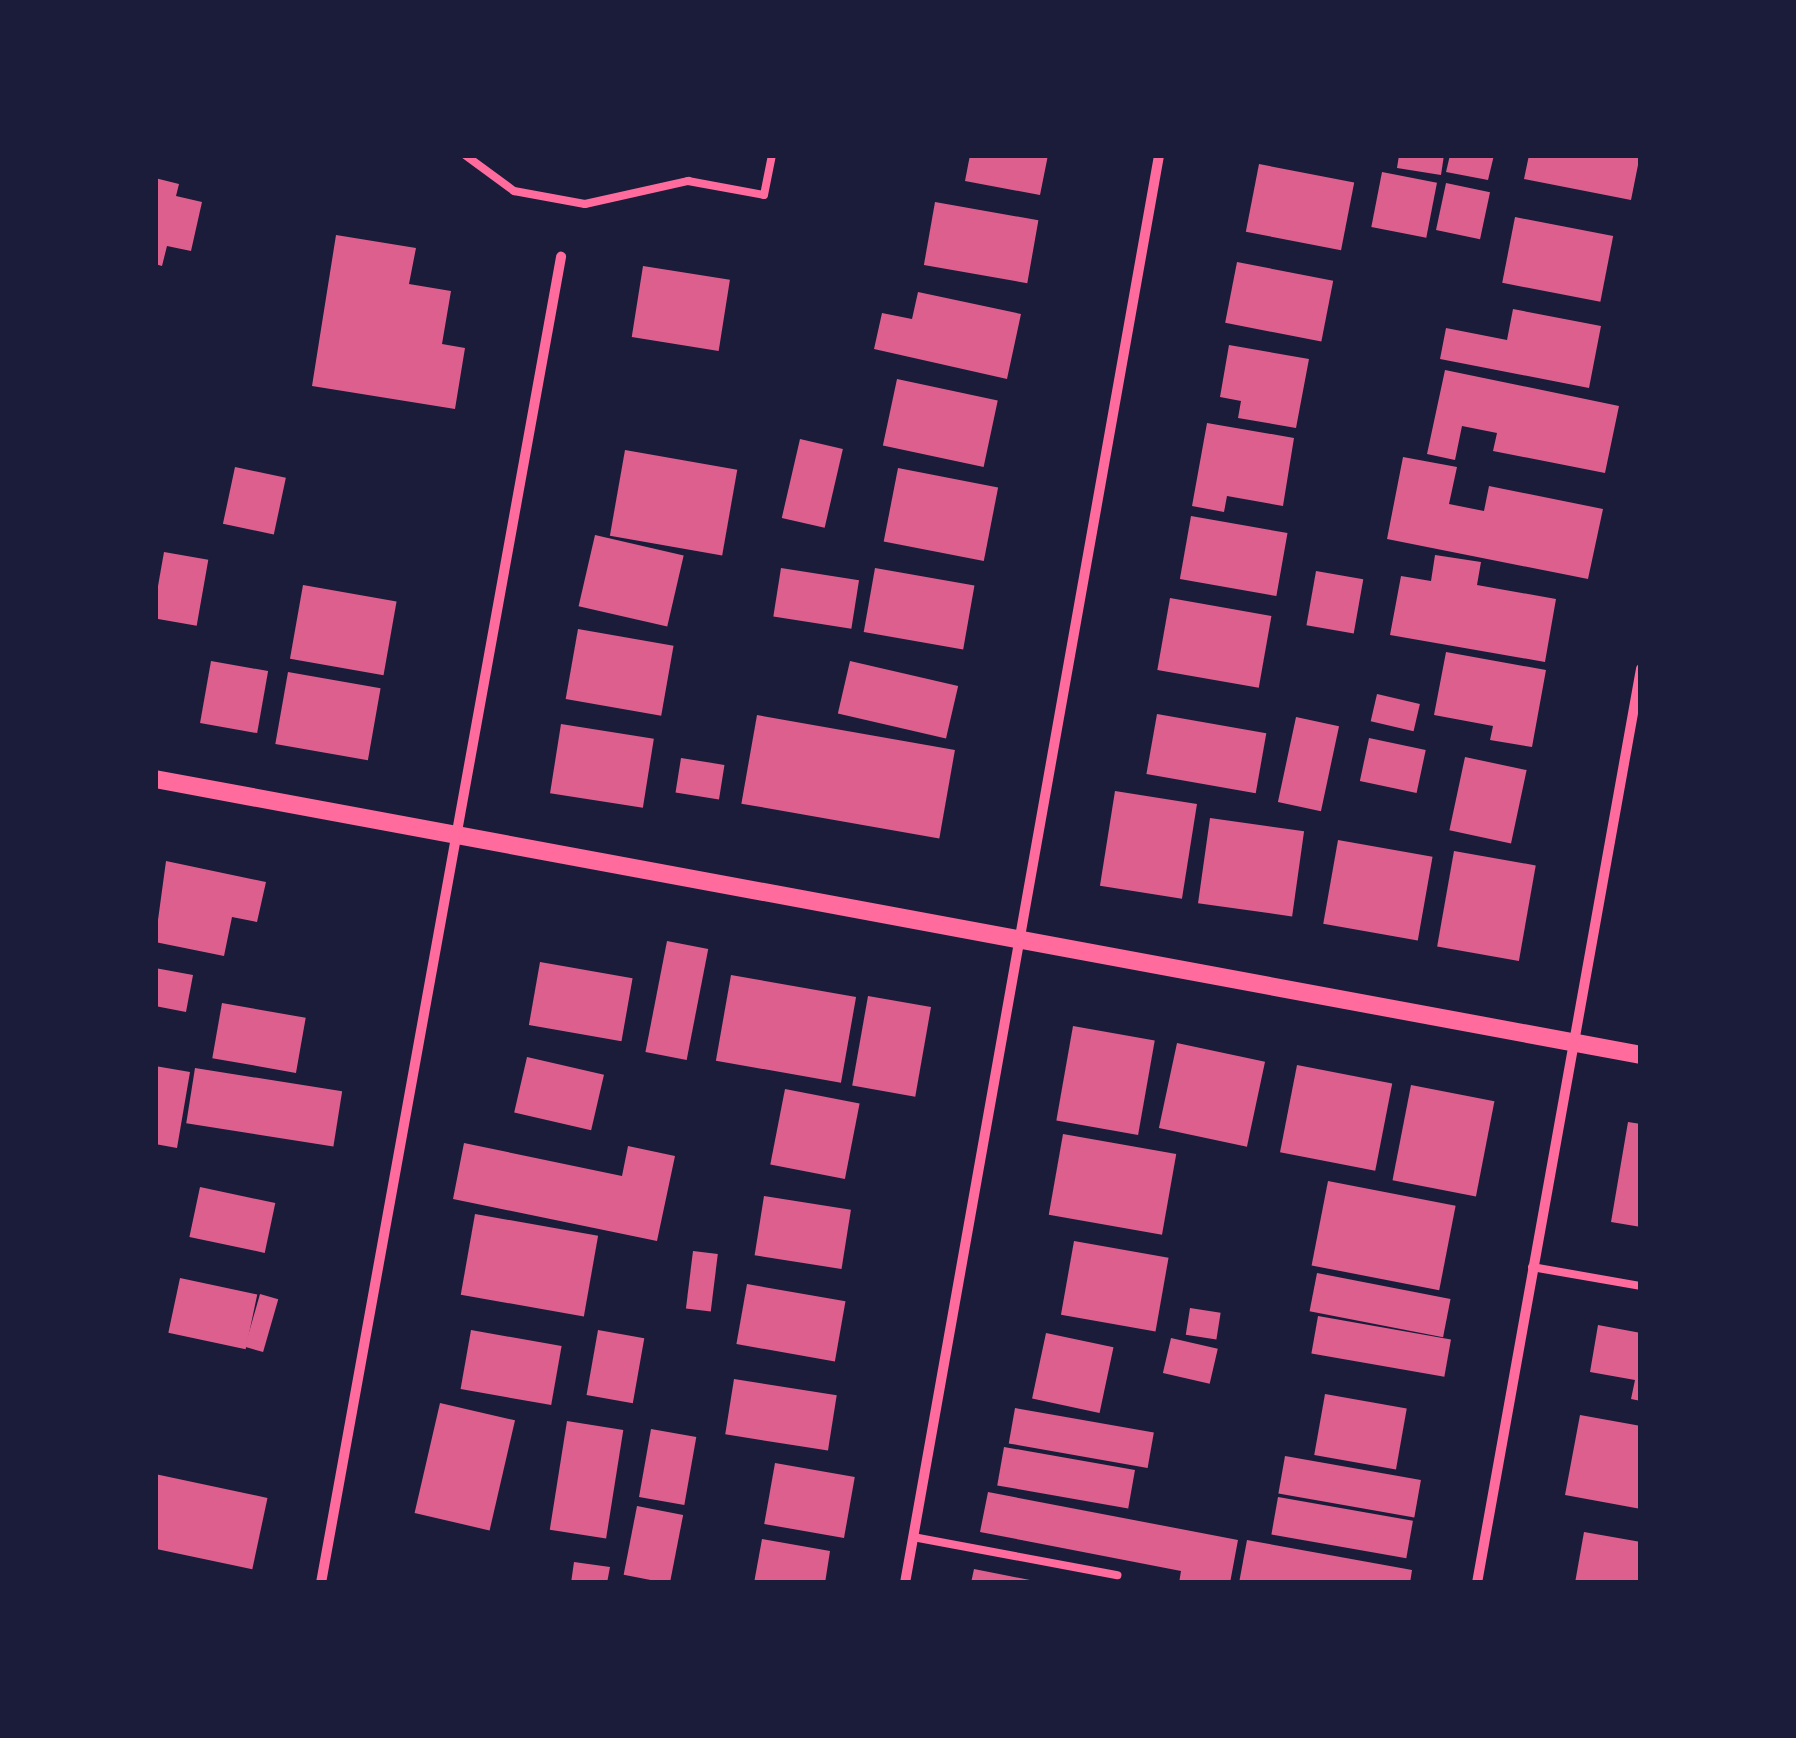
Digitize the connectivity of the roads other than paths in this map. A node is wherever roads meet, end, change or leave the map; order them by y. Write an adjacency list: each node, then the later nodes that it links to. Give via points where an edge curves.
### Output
1 (465, 155): 2 (lane, via 514,191 586,204 688,181 764,195)
2 (772, 155)
3 (1160, 155): 8 (street)
4 (561, 257): 7 (street)
5 (1641, 668): 9 (street)
6 (155, 779): 7 (street)
7 (456, 833): 8 (street); 15 (street)
8 (1017, 940): 9 (street); 13 (street)
9 (1572, 1042): 10 (street); 11 (street)
10 (1641, 1055)
11 (1532, 1267): 12 (lane); 17 (street)
12 (1641, 1286)
13 (913, 1538): 14 (lane); 16 (street)
14 (1117, 1575)
15 (321, 1583)
16 (905, 1583)
17 (1477, 1583)

